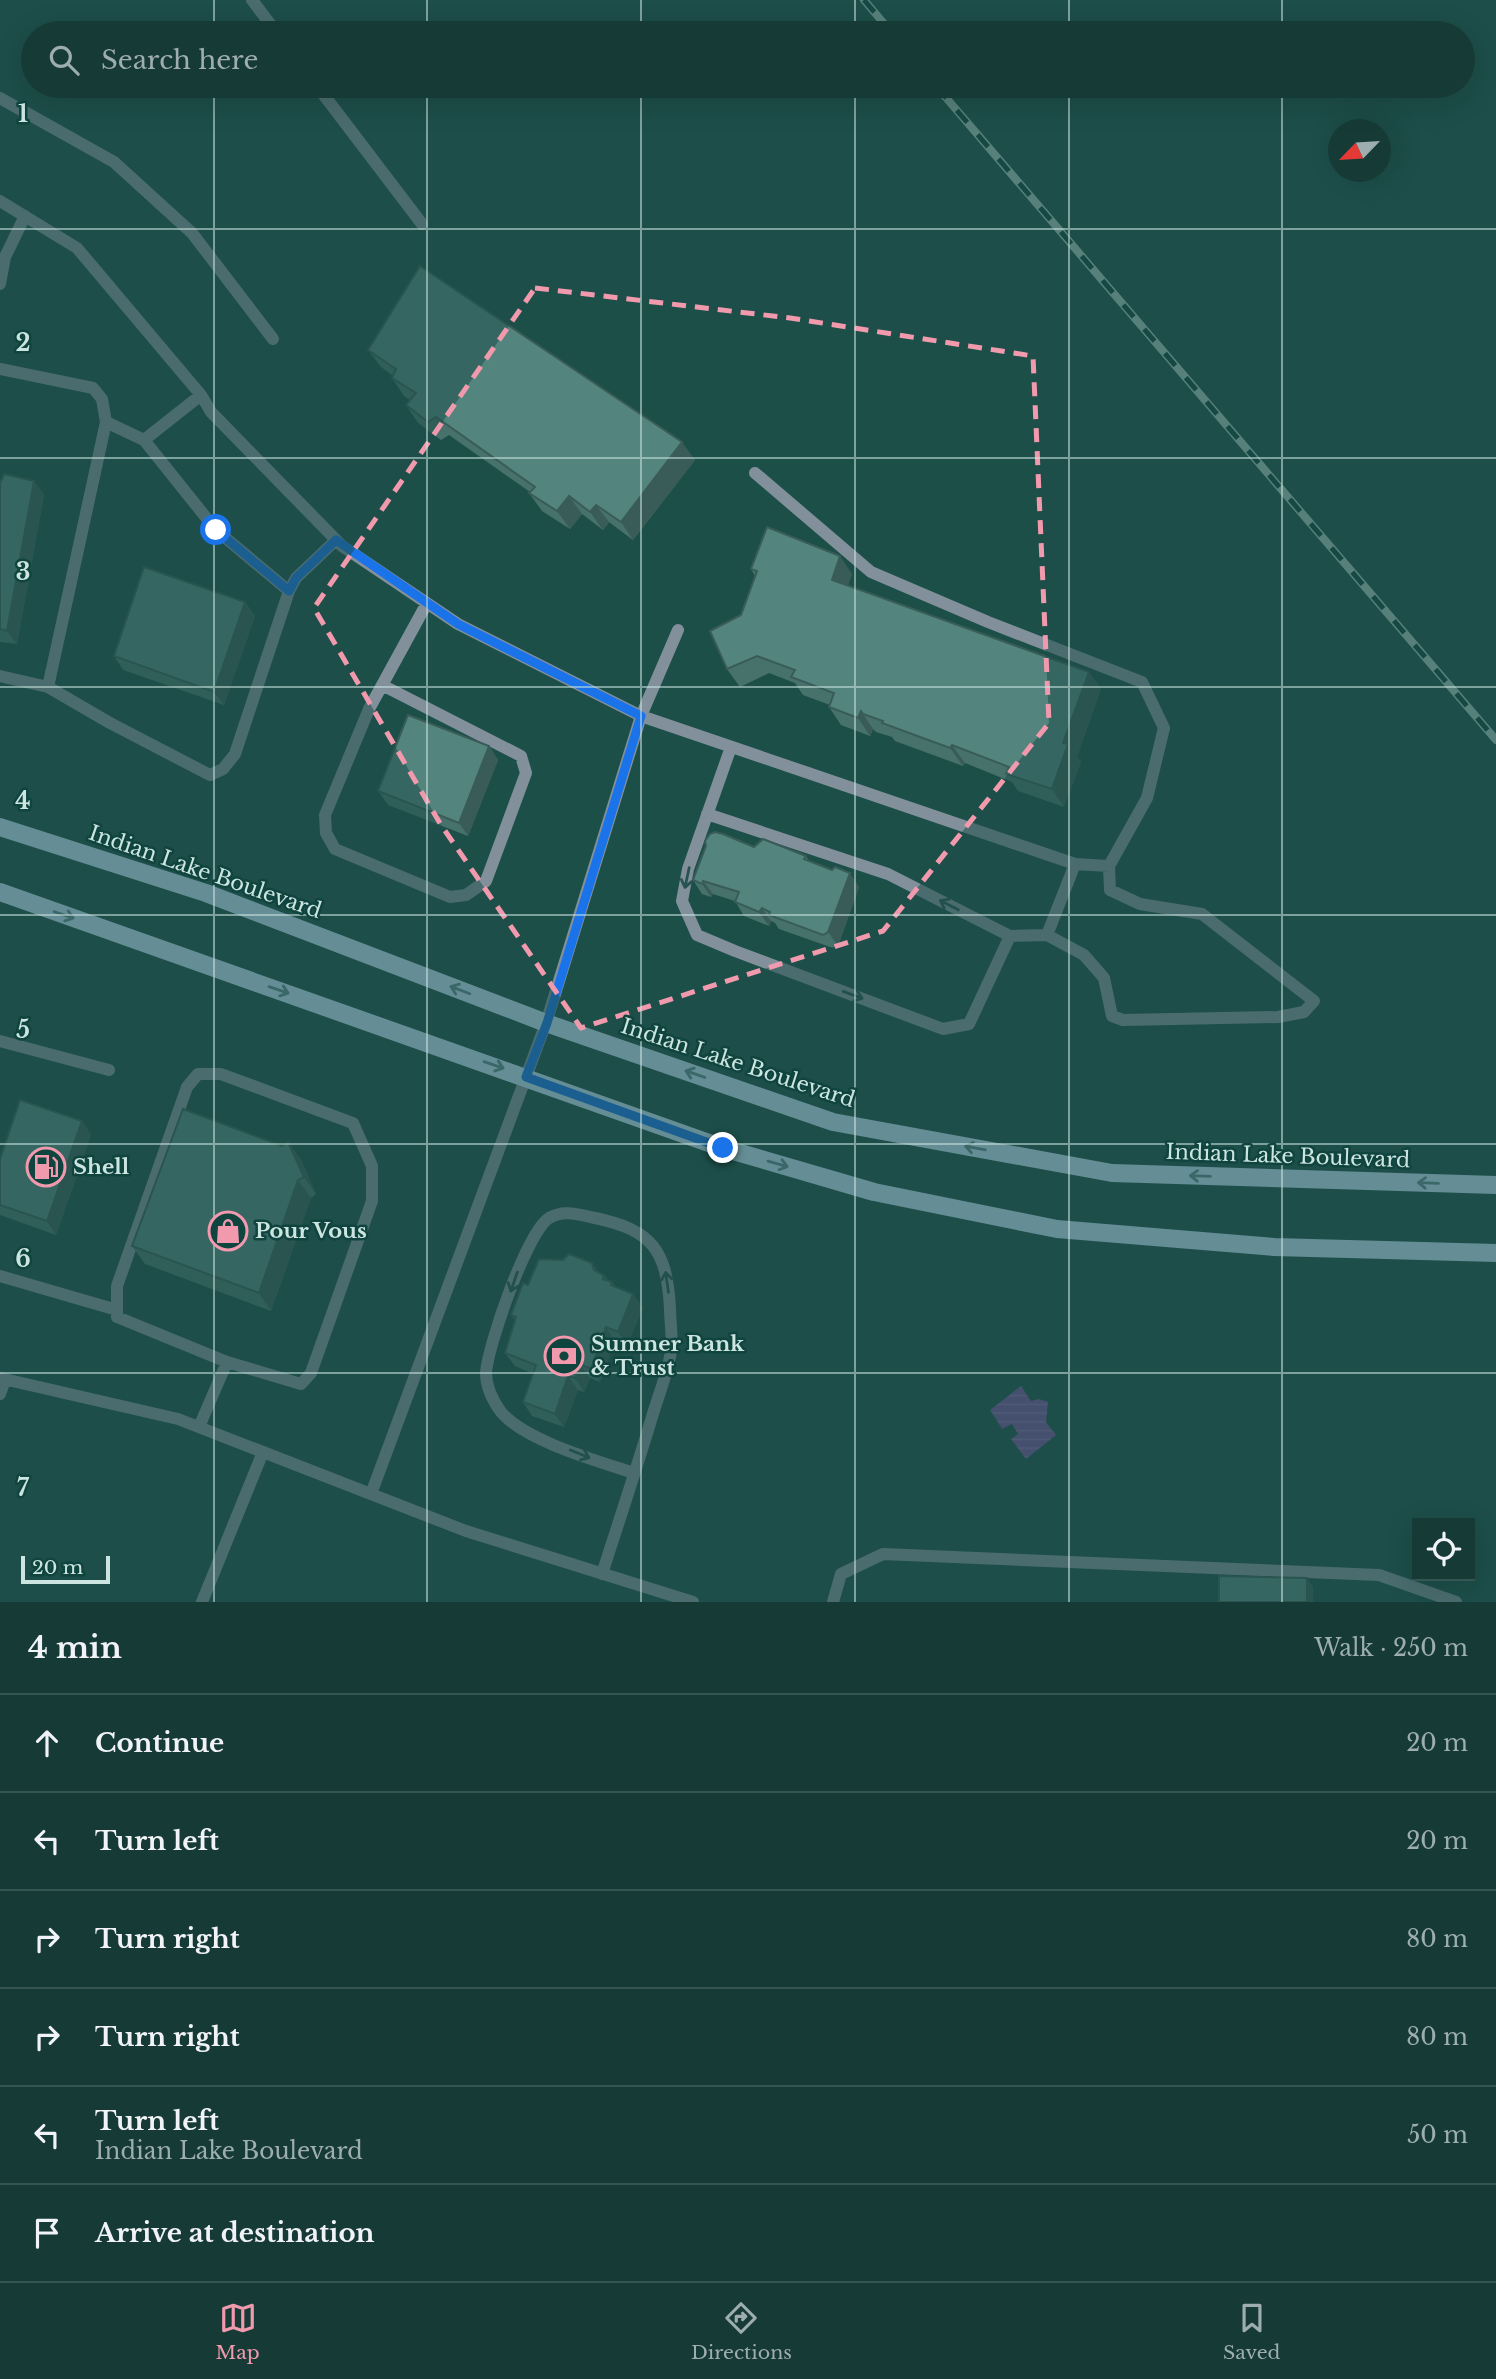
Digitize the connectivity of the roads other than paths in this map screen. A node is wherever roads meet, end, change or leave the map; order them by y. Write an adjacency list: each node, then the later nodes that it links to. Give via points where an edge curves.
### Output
1 (252, 0): 2 (street)
2 (268, 21)
3 (0, 98): 9 (street, via 114,162 192,233)
4 (326, 98): 7 (street)
5 (0, 201): 6 (street)
6 (25, 216): 8 (street, via 5,257); 11 (street, via 77,248)
7 (422, 224)
8 (0, 284)
9 (273, 339)
10 (0, 369): 12 (street, via 93,388 102,398)
11 (201, 395): 13 (street); 15 (street, via 211,412)
12 (106, 422): 13 (street); 21 (street)
13 (145, 440): 16 (street, via 216,530)
14 (754, 473): 27 (street, via 871,572 1142,682 1164,728 1147,798)
15 (336, 540): 16 (street, via 296,578); 17 (street)
16 (289, 591): 21 (street, via 235,754 223,769 210,775)
17 (427, 603): 20 (street); 22 (street, via 458,624)
18 (678, 630): 22 (street)
19 (0, 676): 21 (street)
20 (382, 685): 20 (street, via 325,815 326,833 335,849 450,897 466,895 486,881 526,773 521,756)
21 (48, 687)
22 (641, 716): 23 (street); 31 (street)
23 (731, 747): 24 (street); 26 (street)
24 (707, 814): 30 (street, one-way to 24, via 888,874); 30 (street, one-way to 30, via 682,901 697,935 735,951 943,1029 969,1024)
25 (0, 827): 31 (main road, Indian Lake Boulevard, one-way to 25, via 206,893)
26 (1075, 864): 27 (street); 29 (street)
27 (1109, 866): 29 (street, via 1110,890 1140,904 1202,914 1314,1001 1304,1012 1278,1017 1123,1020 1112,1016 1104,978 1084,955)
28 (0, 892): 34 (main road, one-way to 34)
29 (1047, 935): 30 (street)
30 (1010, 936)
31 (547, 1023): 34 (street); 35 (main road, Indian Lake Boulevard, one-way to 31, via 1112,1173 833,1122)
32 (0, 1041): 33 (street)
33 (109, 1070)
34 (526, 1077): 36 (main road, one-way to 36, via 723,1148 874,1192 1057,1229 1274,1247); 45 (street)
35 (1496, 1185)
36 (1496, 1253)
37 (0, 1276): 38 (street)
38 (117, 1310): 39 (street, via 117,1317); 39 (street, via 117,1286 187,1087 198,1074 221,1074 353,1123 372,1166 372,1200 311,1373 302,1384)
39 (227, 1362): 42 (street)
40 (3, 1379): 41 (street); 42 (street)
41 (0, 1394)
42 (199, 1427): 43 (street)
43 (263, 1452): 45 (street); 47 (street)
44 (634, 1473): 44 (street, one-way to 44, via 671,1350 665,1268 657,1248 637,1231 563,1212 536,1230 520,1264 486,1374 490,1393 502,1413 525,1432); 46 (street)
45 (371, 1494): 46 (street, via 466,1531)
46 (602, 1574): 48 (street)
47 (202, 1602)
48 (693, 1602)
49 (833, 1602): 50 (street, via 841,1574 883,1554 1379,1575)
50 (1456, 1602)

